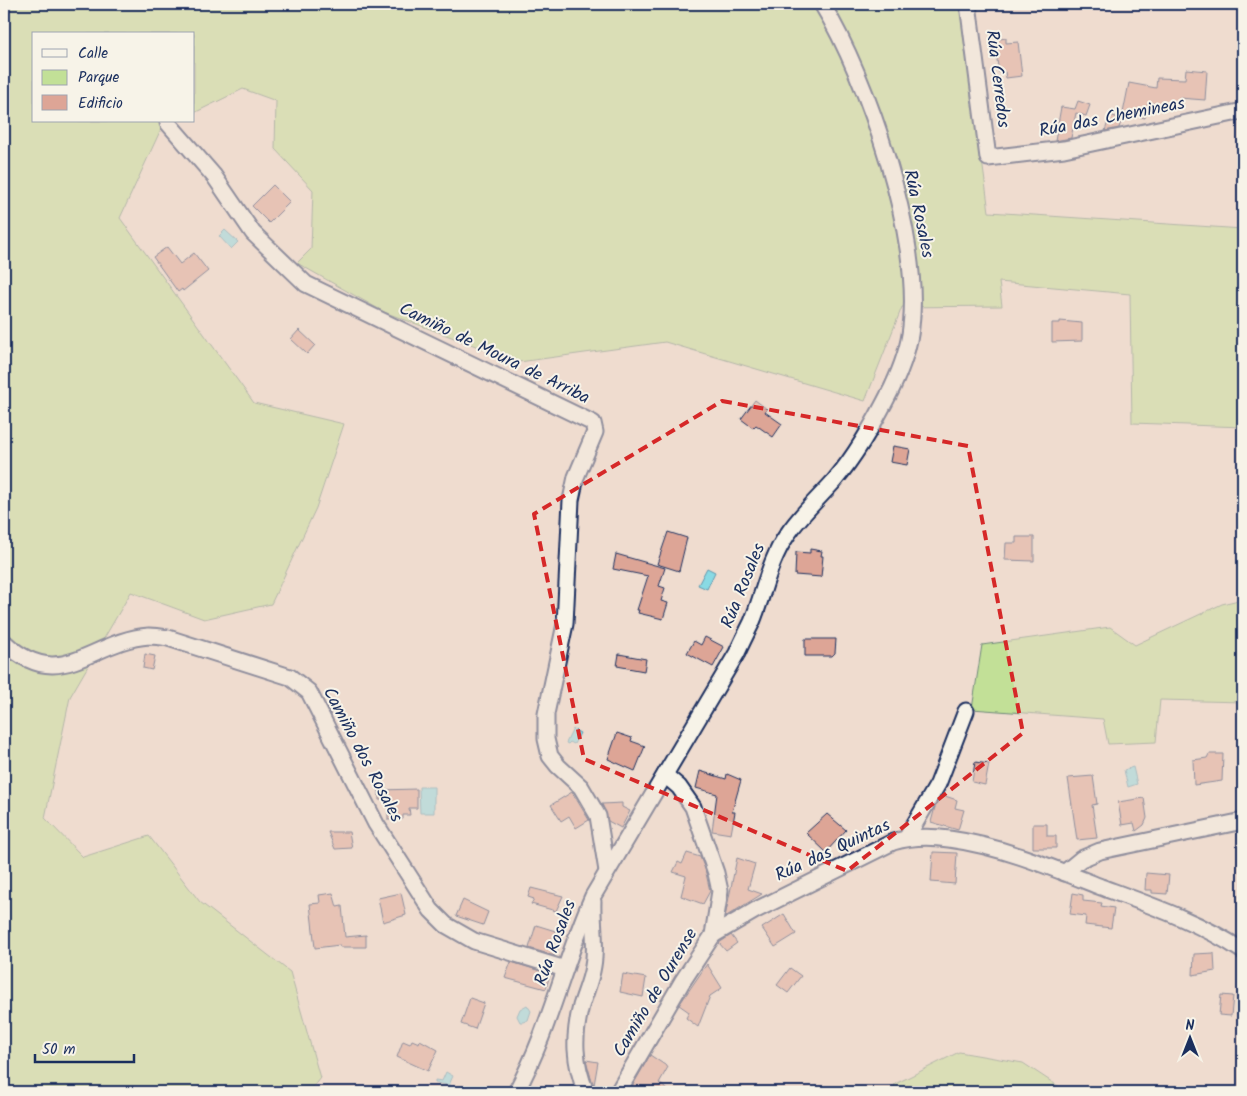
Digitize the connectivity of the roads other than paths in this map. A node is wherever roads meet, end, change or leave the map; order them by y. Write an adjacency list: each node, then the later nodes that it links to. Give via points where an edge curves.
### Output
1 (822, 4): 8 (street, Rúa Rosales, via 849,52 887,160 904,222 913,296 905,357 869,430 835,480 786,535 774,557 752,622 737,652)
2 (968, 4): 5 (street, Rúa Cerredos)
3 (1243, 111): 5 (street, Rúa das Chemineas, via 1064,148)
4 (168, 122): 11 (street, Camiño de Moura de Arriba, via 214,176 253,233 306,284 593,423 595,432 576,477 571,500 565,624 546,714 546,739 550,756 581,787 598,816)
5 (988, 158)
6 (4, 642): 16 (street, Camiño dos Rosales, via 16,654 33,662 54,666 130,640 150,636 168,638 290,677 309,692 376,824 402,868 441,920 474,941)
7 (966, 712): 10 (street, via 938,784)
8 (665, 775): 11 (street, Rúa Rosales); 14 (street, Camiño de Ourense, via 679,786 693,807 716,873 720,891)
9 (1243, 821): 12 (street, via 1100,851 1080,859)
10 (908, 837): 12 (street, Rúa das Quintas, via 949,838); 14 (street, Rúa das Quintas, via 826,874)
11 (607, 871): 13 (street, Rúa Rosales)
12 (1064, 872): 15 (street, Rúa das Quintas, via 1192,922)
13 (593, 896): 16 (street, Rúa Rosales); 18 (street, via 593,966 575,1041 579,1074)
14 (713, 935): 19 (street, Camiño de Ourense)
15 (1243, 951)
16 (565, 969): 17 (street, Rúa Rosales, via 546,1027)
17 (516, 1092)
18 (586, 1092)
19 (618, 1092)

